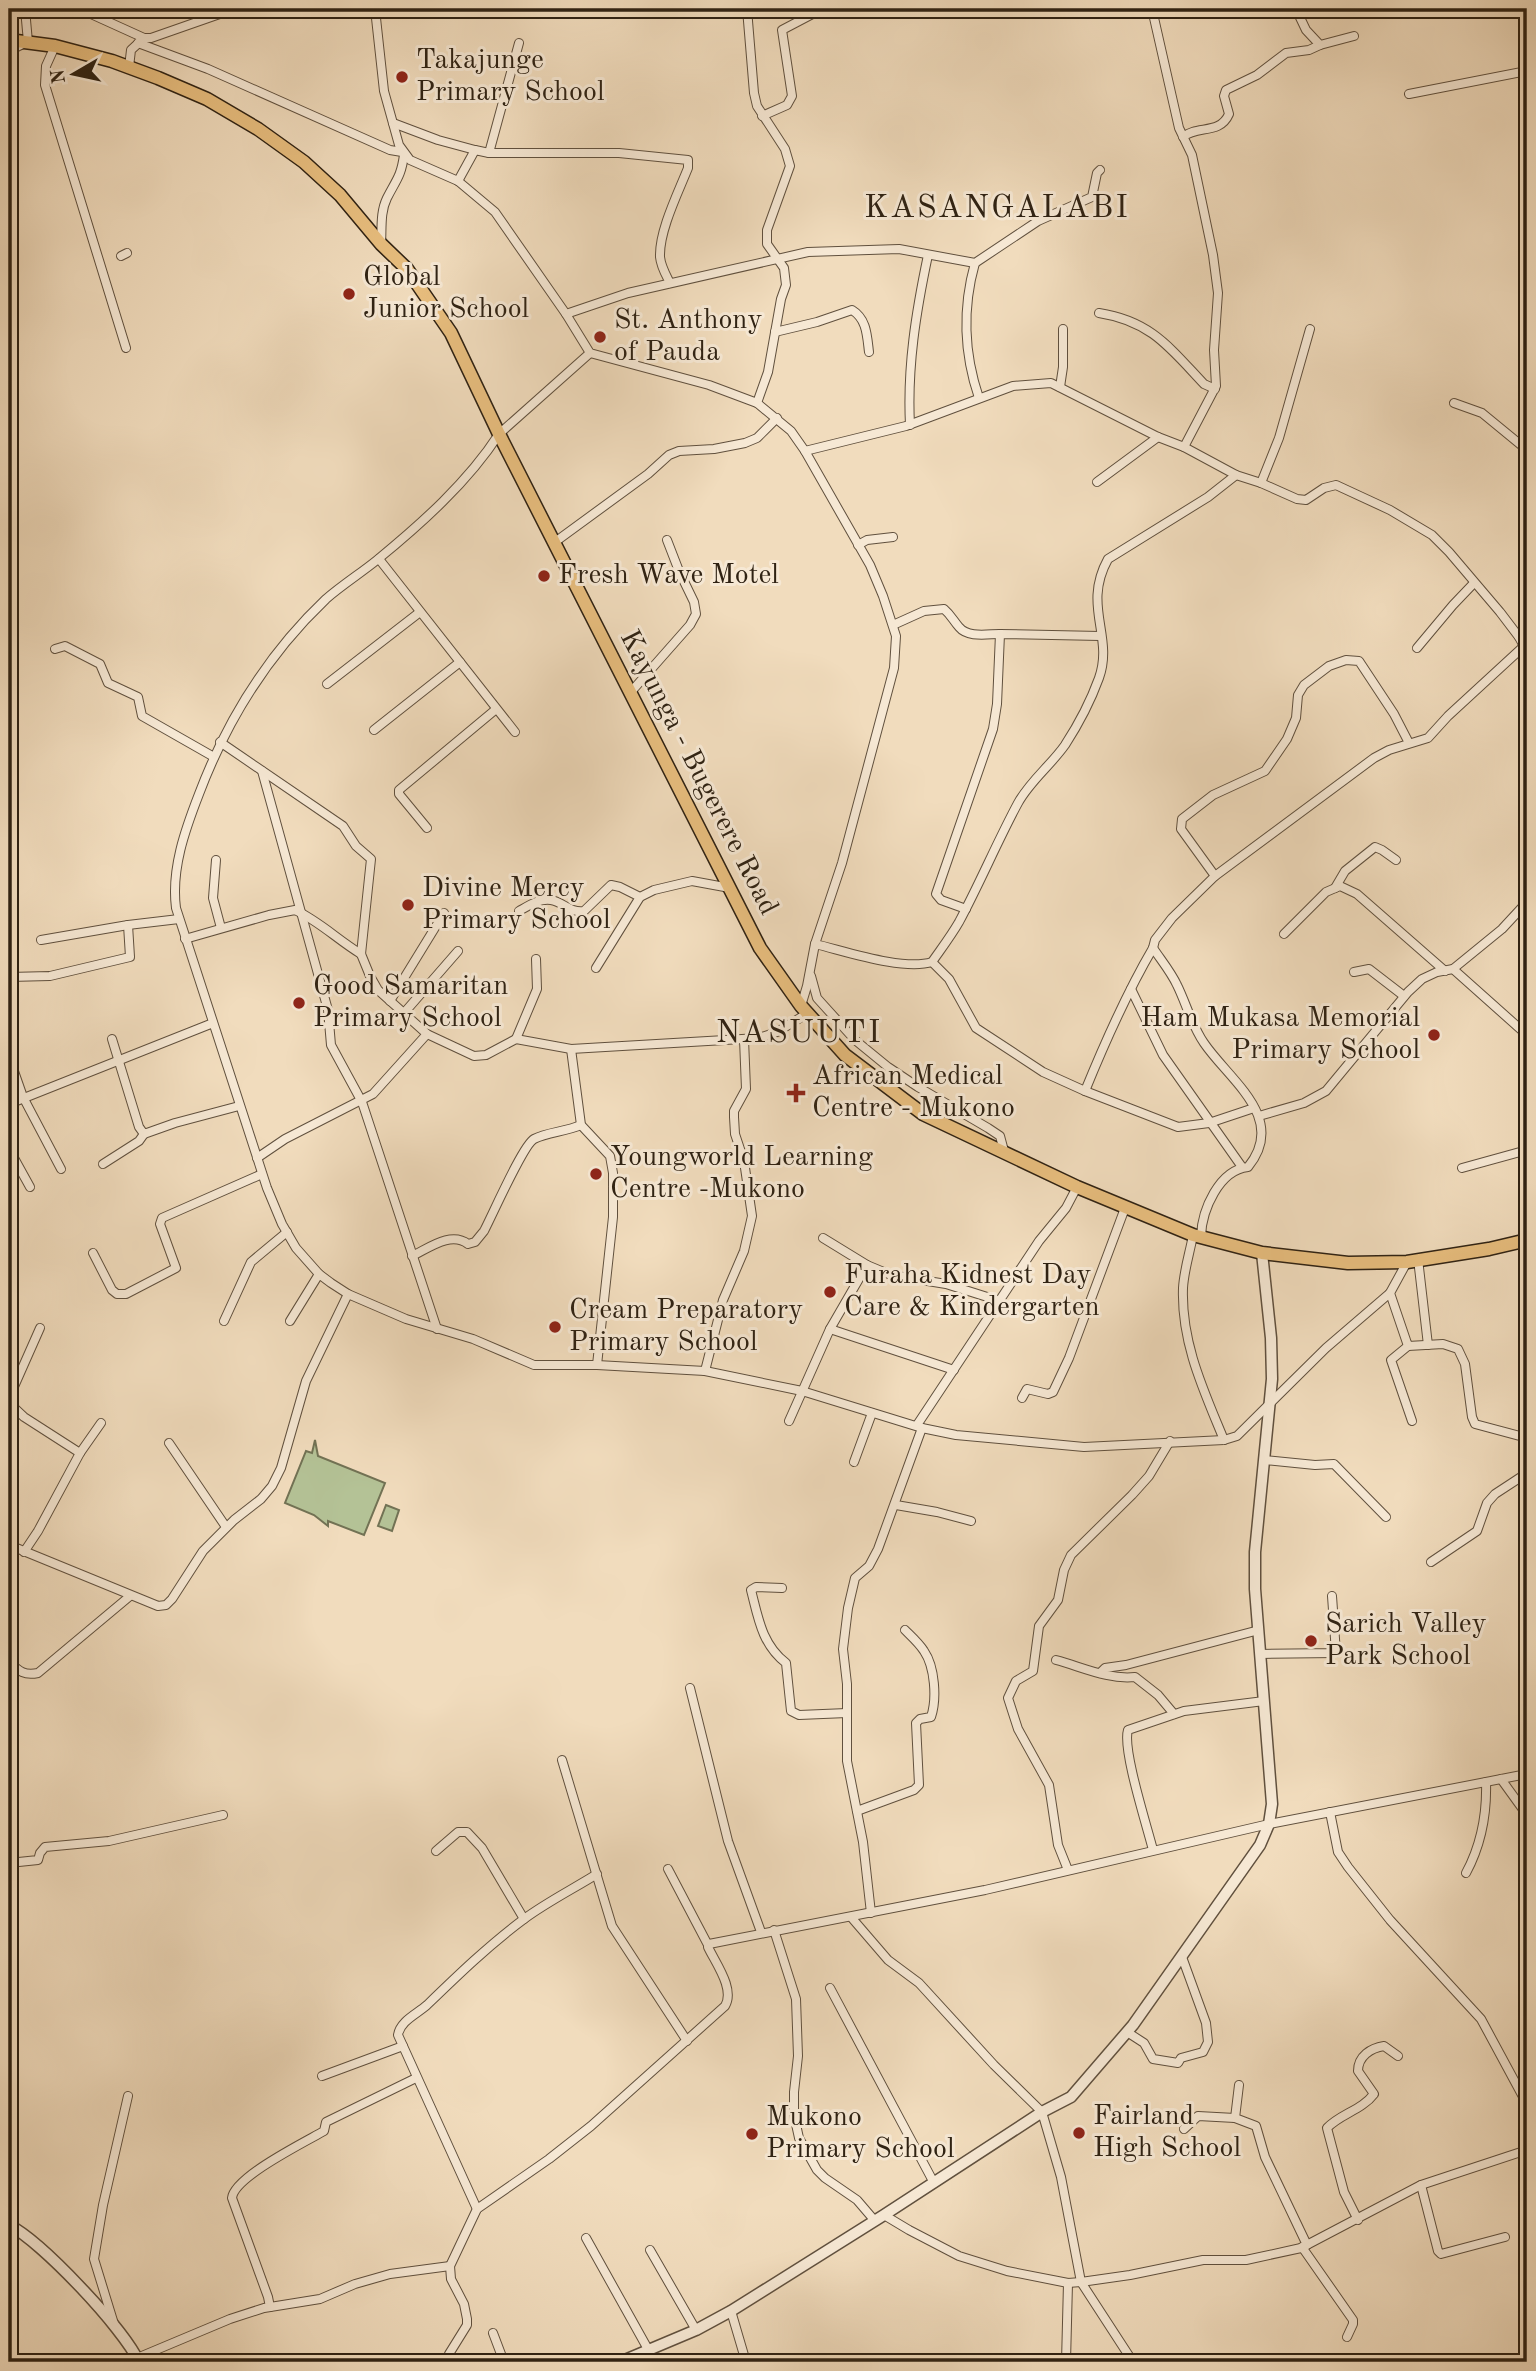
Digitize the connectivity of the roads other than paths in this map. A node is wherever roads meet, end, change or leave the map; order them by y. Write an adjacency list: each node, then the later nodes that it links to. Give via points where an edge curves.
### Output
1 (25, 9): 12 (street)
2 (80, 9): 11 (street)
3 (234, 9): 11 (street)
4 (375, 9): 21 (street, via 384,91)
5 (747, 9): 20 (street, via 754,93)
6 (822, 9): 20 (street, via 782,30 792,96 787,105)
7 (1152, 9): 22 (street)
8 (1296, 9): 14 (street)
9 (1354, 36): 14 (street)
10 (9, 40): 12 (main road, Kayunga - Bugerere Road)
11 (141, 40): 17 (street, via 131,50); 25 (street)
12 (27, 43): 15 (main road, Kayunga - Bugerere Road); 16 (street)
13 (519, 43): 24 (street)
14 (1320, 45): 22 (street, via 1286,53 1257,75 1226,90 1229,114 1225,122)
15 (55, 46): 17 (main road, Kayunga - Bugerere Road); 38 (street, via 46,66 45,85)
16 (9, 51)
17 (129, 67): 28 (main road, Kayunga - Bugerere Road, via 207,99 258,129 341,195)
18 (1527, 71): 19 (street)
19 (1409, 94)
20 (762, 116): 30 (street, via 785,149 790,166 767,230 767,244)
21 (393, 123): 23 (street); 25 (street)
22 (1182, 137): 42 (street, via 1192,155 1219,293)
23 (475, 150): 24 (street); 27 (street)
24 (489, 152): 32 (street, via 619,153 688,160 660,256)
25 (403, 153): 27 (street); 28 (street, via 401,176 382,213)
26 (1100, 170): 31 (street, via 1092,197 1038,221)
27 (458, 181): 34 (street, via 495,212)
28 (381, 244): 48 (main road, Kayunga - Bugerere Road, via 407,269 451,333)
29 (928, 255): 30 (street, via 899,249); 31 (street); 47 (street, via 910,362)
30 (776, 258): 32 (street); 37 (street, via 784,268 786,285)
31 (975, 263): 43 (street, via 966,305 967,349)
32 (670, 283): 34 (street)
33 (1099, 313): 42 (street, via 1154,333 1204,384)
34 (566, 314): 39 (street)
35 (1063, 329): 41 (street)
36 (1310, 329): 55 (street, via 1282,429)
37 (775, 332): 40 (street, via 852,310 863,321); 44 (street)
38 (126, 348)
39 (590, 352): 44 (street); 48 (street)
40 (869, 352)
41 (1060, 387): 43 (street, via 1025,384); 49 (street)
42 (1215, 389): 50 (street)
43 (979, 398): 47 (street)
44 (757, 403): 46 (street)
45 (1454, 403): 51 (street, via 1482,413)
46 (777, 418): 52 (street); 58 (street, via 745,443 669,455)
47 (910, 425): 52 (street)
48 (499, 434): 58 (main road, Kayunga - Bugerere Road); 60 (street, via 455,488)
49 (1158, 437): 50 (street); 54 (street)
50 (1184, 447): 53 (street)
51 (1527, 450)
52 (805, 451): 59 (street)
53 (1236, 475): 55 (street); 66 (street, via 1108,559 1097,590)
54 (1097, 482)
55 (1261, 483): 61 (street, via 1306,500 1336,485 1432,535)
56 (893, 537): 59 (street)
57 (667, 540): 73 (street, via 696,614)
58 (555, 542): 73 (main road, Kayunga - Bugerere Road)
59 (858, 544): 63 (street)
60 (379, 559): 62 (street); 77 (street, via 328,598 286,641 265,667)
61 (1474, 583): 67 (street); 68 (street)
62 (421, 612): 71 (street); 72 (street)
63 (893, 625): 65 (street, via 924,611 944,609 968,634); 99 (street, via 897,645 894,667 842,863)
64 (1527, 626): 67 (street)
65 (1000, 634): 66 (street); 89 (street, via 993,729 936,894)
66 (1100, 636): 89 (street, via 1104,655 1093,692 1065,744 1019,800)
67 (1519, 637): 70 (street)
68 (1418, 648)
69 (55, 649): 79 (street, via 65,646 100,664 108,683 138,697 142,716)
70 (1525, 650): 78 (street, via 1427,738)
71 (460, 662): 74 (street); 75 (street)
72 (327, 684)
73 (630, 694): 85 (main road, Kayunga - Bugerere Road)
74 (495, 710): 76 (street); 81 (street, via 399,790)
75 (374, 730)
76 (515, 732)
77 (220, 743): 79 (street); 80 (street)
78 (1409, 743): 84 (street, via 1374,758); 84 (street, via 1359,661 1329,666 1304,685 1296,718 1265,771 1213,795 1182,819 1181,829)
79 (214, 757): 93 (street, via 180,848 174,895)
80 (262, 771): 92 (street); 102 (street, via 343,826 371,859)
81 (427, 828)
82 (216, 860): 95 (street, via 213,898)
83 (1396, 860): 86 (street, via 1375,847 1345,871)
84 (1215, 876): 100 (street, via 1172,918)
85 (730, 888): 87 (street, via 692,881); 113 (main road, Kayunga - Bugerere Road, via 760,948)
86 (1335, 888): 96 (street); 106 (street, via 1357,894)
87 (640, 897): 90 (street, via 611,886 584,911 550,900); 105 (street)
88 (1527, 902): 106 (street, via 1502,929)
89 (965, 909): 104 (street)
90 (519, 911)
91 (444, 913): 112 (street)
92 (302, 914): 95 (street, via 290,910); 102 (street); 126 (street, via 327,1010 331,1045)
93 (179, 919): 94 (street); 97 (street)
94 (128, 925): 98 (street); 109 (street, via 130,957 50,976)
95 (221, 928): 97 (street)
96 (1284, 933)
97 (185, 939): 115 (street)
98 (41, 940)
99 (815, 944): 104 (street, via 916,966); 108 (street)
100 (1153, 948): 110 (street); 129 (street, via 1176,982 1204,1044 1243,1089)
101 (457, 951): 114 (street)
102 (361, 954): 112 (street, via 378,990)
103 (536, 959): 119 (street, via 537,989)
104 (932, 962): 124 (street, via 949,979 976,1028 1044,1072)
105 (596, 968)
106 (1449, 970): 111 (street, via 1422,979); 117 (street)
107 (1354, 972): 111 (street, via 1369,969)
108 (810, 974): 113 (street); 135 (street, via 817,998 855,1041 918,1087 1000,1136)
109 (9, 977)
110 (1131, 989): 124 (street); 130 (street, via 1163,1055)
111 (1404, 996): 129 (street, via 1326,1091 1304,1103)
112 (390, 1000): 114 (street)
113 (805, 1009): 120 (street, via 777,1032); 135 (main road, Kayunga - Bugerere Road, via 845,1055 923,1114)
114 (404, 1013): 116 (street)
115 (213, 1023): 123 (street); 128 (street)
116 (427, 1034): 119 (street, via 474,1056 486,1055); 126 (street)
117 (1527, 1035)
118 (112, 1039): 123 (street)
119 (516, 1039): 121 (street)
120 (744, 1039): 121 (street); 167 (street, via 746,1089 734,1117 751,1202 750,1228 723,1300)
121 (571, 1049): 131 (street)
122 (9, 1057): 125 (street)
123 (118, 1060): 125 (street); 132 (street)
124 (1085, 1091): 130 (street, via 1178,1127)
125 (23, 1097): 127 (street); 140 (street)
126 (362, 1102): 136 (street); 151 (street)
127 (9, 1104)
128 (239, 1106): 132 (street); 136 (street)
129 (1256, 1112): 130 (street); 138 (street, via 1261,1122 1260,1149 1248,1167)
130 (1209, 1123): 138 (street)
131 (581, 1125): 151 (street, via 530,1143 475,1242 452,1238); 165 (street, via 610,1156 613,1173 613,1217)
132 (144, 1134): 137 (street)
133 (9, 1149): 142 (street)
134 (1527, 1150): 139 (street)
135 (1004, 1151): 143 (main road, Kayunga - Bugerere Road)
136 (257, 1157): 141 (street)
137 (103, 1164)
138 (1242, 1167): 146 (street, via 1214,1193)
139 (1462, 1168)
140 (61, 1169)
141 (262, 1174): 145 (street); 149 (street, via 162,1218 160,1224 176,1268 126,1294 112,1290)
142 (30, 1187)
143 (1077, 1187): 144 (main road, Kayunga - Bugerere Road); 157 (street)
144 (1125, 1208): 146 (main road, Kayunga - Bugerere Road); 169 (street, via 1053,1392 1027,1388)
145 (287, 1232): 154 (street); 158 (street, via 251,1262)
146 (1197, 1236): 150 (main road, Kayunga - Bugerere Road); 178 (street, via 1183,1285 1185,1322 1201,1387)
147 (823, 1238): 153 (street)
148 (1527, 1240): 152 (main road, Kayunga - Bugerere Road)
149 (93, 1253)
150 (1262, 1253): 152 (main road, Kayunga - Bugerere Road, via 1348,1263); 171 (street, via 1272,1359)
151 (412, 1256): 161 (street)
152 (1412, 1261): 155 (street); 163 (street)
153 (867, 1265): 157 (street); 162 (street)
154 (319, 1274): 156 (street); 159 (street)
155 (1390, 1293): 164 (street); 171 (street)
156 (348, 1294): 161 (street); 188 (street, via 306,1381 272,1486)
157 (1000, 1301): 166 (street)
158 (224, 1321)
159 (290, 1321)
160 (40, 1328): 170 (street)
161 (437, 1328): 165 (street, via 534,1365)
162 (830, 1329): 166 (street); 168 (street)
163 (1428, 1345): 164 (street); 177 (street, via 1454,1346 1461,1352 1475,1424)
164 (1408, 1346): 174 (street, via 1391,1360)
165 (597, 1365): 167 (street)
166 (954, 1370): 176 (street)
167 (705, 1371): 168 (street)
168 (802, 1391): 172 (street); 173 (street)
169 (1023, 1398)
170 (9, 1400): 181 (street, via 25,1422)
171 (1271, 1401): 178 (street, via 1242,1433); 182 (street)
172 (872, 1413): 176 (street); 183 (street)
173 (789, 1421)
174 (1412, 1422)
175 (101, 1423): 181 (street)
176 (920, 1426): 179 (street, via 956,1435 1054,1446); 185 (street)
177 (1527, 1438)
178 (1224, 1440): 179 (street)
179 (1170, 1441): 218 (street, via 1149,1476 1071,1555 1058,1600 1039,1626 1033,1671 1016,1681 1007,1698 1018,1729 1049,1785 1058,1845)
180 (169, 1443): 188 (street)
181 (80, 1453): 190 (street)
182 (1264, 1460): 186 (street, via 1334,1464); 196 (street, via 1255,1552)
183 (854, 1462)
184 (1527, 1472): 191 (street, via 1495,1494 1477,1531)
185 (896, 1505): 187 (street); 203 (street, via 875,1556 851,1589 843,1648)
186 (1387, 1517)
187 (971, 1521)
188 (226, 1527): 193 (street, via 203,1550 166,1605)
189 (9, 1545): 190 (street)
190 (24, 1552): 193 (street)
191 (1431, 1562)
192 (782, 1588): 203 (street, via 751,1590 764,1637 786,1663 791,1711 799,1715)
193 (130, 1596): 199 (street, via 37,1673 22,1673)
194 (1332, 1596): 197 (street, via 1336,1653)
195 (905, 1630): 209 (street, via 930,1663 934,1702 931,1717 916,1723 920,1781 915,1790)
196 (1259, 1630): 197 (street); 200 (street, via 1105,1668)
197 (1260, 1654): 202 (street)
198 (1056, 1660): 200 (street)
199 (9, 1662)
200 (1100, 1673): 204 (street, via 1136,1677)
201 (690, 1688): 225 (street, via 728,1841)
202 (1264, 1701): 204 (street); 213 (street, via 1272,1775)
203 (847, 1713): 209 (street, via 847,1761)
204 (1174, 1714): 214 (street, via 1128,1730 1125,1738)
205 (562, 1760): 220 (street)
206 (1527, 1774): 207 (street)
207 (1501, 1779): 208 (street); 212 (street)
208 (1486, 1782): 210 (street); 219 (street, via 1481,1836)
209 (857, 1811): 221 (street)
210 (1330, 1812): 213 (street); 237 (street, via 1338,1852 1348,1867 1481,2020)
211 (222, 1815): 216 (street, via 109,1841 45,1847 38,1860)
212 (1527, 1815)
213 (1269, 1824): 214 (street); 227 (street, via 1260,1845)
214 (1153, 1850): 218 (street)
215 (436, 1852): 223 (street, via 458,1832 467,1832 482,1848)
216 (9, 1863)
217 (668, 1870): 226 (street)
218 (1068, 1870): 221 (street)
219 (1466, 1873)
220 (597, 1874): 223 (street); 230 (street, via 614,1931)
221 (871, 1913): 222 (street)
222 (851, 1917): 224 (street); 238 (street, via 888,1960 919,1983)
223 (524, 1919): 231 (street, via 403,2024 398,2035)
224 (774, 1930): 225 (street); 245 (street, via 796,1998 794,2103 799,2138 825,2178)
225 (761, 1932): 226 (street)
226 (708, 1945): 230 (street, via 729,2000)
227 (1182, 1957): 229 (street); 229 (street, via 1206,2023 1209,2042 1203,2052 1178,2063 1153,2059 1144,2043)
228 (830, 1988): 242 (street)
229 (1127, 2032): 238 (street, via 1076,2092)
230 (687, 2041): 244 (street, via 560,2151)
231 (403, 2046): 233 (street); 234 (street)
232 (1398, 2056): 246 (street, via 1384,2046 1361,2058 1358,2071 1374,2094 1327,2128 1344,2192)
233 (322, 2076)
234 (416, 2078): 244 (street); 255 (street, via 326,2122 324,2131 277,2157 232,2191)
235 (1239, 2085): 239 (street)
236 (128, 2096): 257 (street, via 94,2259)
237 (1527, 2104)
238 (1042, 2112): 242 (street); 253 (street, via 1061,2177)
239 (1235, 2118): 240 (street, via 1198,2116); 250 (street, via 1256,2126)
240 (1184, 2129)
241 (1527, 2150): 243 (street)
242 (934, 2183): 245 (street)
243 (1421, 2185): 246 (street); 249 (street, via 1441,2254)
244 (477, 2209): 252 (street)
245 (880, 2218): 254 (street, via 960,2256); 256 (street)
246 (1357, 2220): 250 (street)
247 (9, 2225): 257 (street, via 34,2242)
248 (586, 2238): 261 (street)
249 (1505, 2238)
250 (1305, 2246): 253 (street, via 1247,2260 1203,2260); 260 (street, via 1353,2320)
251 (650, 2250): 258 (street)
252 (450, 2266): 255 (street, via 390,2274 320,2299); 263 (street, via 467,2319 449,2354)
253 (1081, 2282): 254 (street); 268 (street)
254 (1068, 2283): 267 (street)
255 (270, 2307): 262 (street, via 230,2319)
256 (731, 2311): 258 (street); 266 (street)
257 (114, 2324): 262 (street)
258 (696, 2330): 261 (street)
259 (493, 2333): 264 (street)
260 (1348, 2337)
261 (649, 2351): 265 (street)
262 (138, 2360)
263 (451, 2362)
264 (504, 2362)
265 (620, 2362)
266 (746, 2362)
267 (1066, 2362)
268 (1133, 2362)

